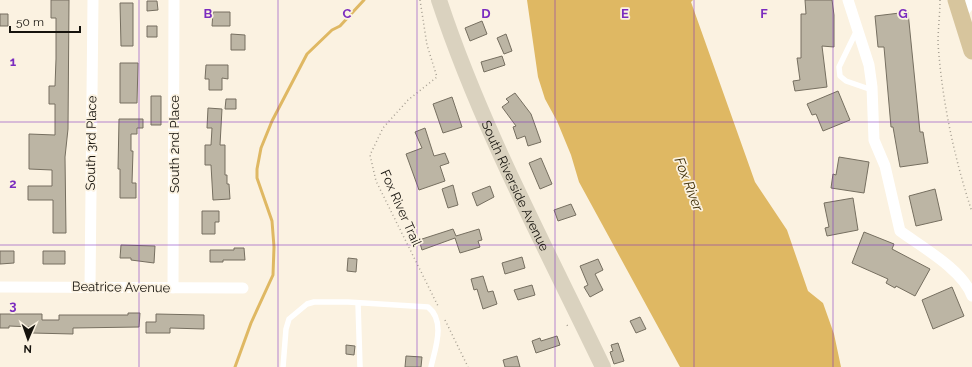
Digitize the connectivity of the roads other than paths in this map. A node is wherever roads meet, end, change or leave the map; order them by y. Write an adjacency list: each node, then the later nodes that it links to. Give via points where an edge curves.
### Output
1 (93, 0): 11 (street, South 3rd Place)
2 (174, 0): 12 (street, South 2nd Place)
3 (439, 0): 19 (main road, South Riverside Avenue, via 457,55 497,146)
4 (848, 0): 7 (street)
5 (972, 1): 6 (street)
6 (958, 8): 8 (main road)
7 (857, 30): 9 (street, via 869,65); 9 (lane, via 839,67 840,76 846,82)
8 (972, 50)
9 (872, 90): 14 (street, via 874,140 886,166 900,231 946,264 969,288)
10 (0, 287): 11 (street, Beatrice Avenue)
11 (90, 287): 12 (street, Beatrice Avenue)
12 (173, 288): 13 (street, Beatrice Avenue)
13 (243, 288)
14 (972, 296)
15 (358, 302): 16 (lane, via 428,307 436,317 439,327); 17 (lane, via 307,304 290,319 286,329); 18 (lane)
16 (433, 366)
17 (283, 367)
18 (360, 367)
19 (603, 367)

